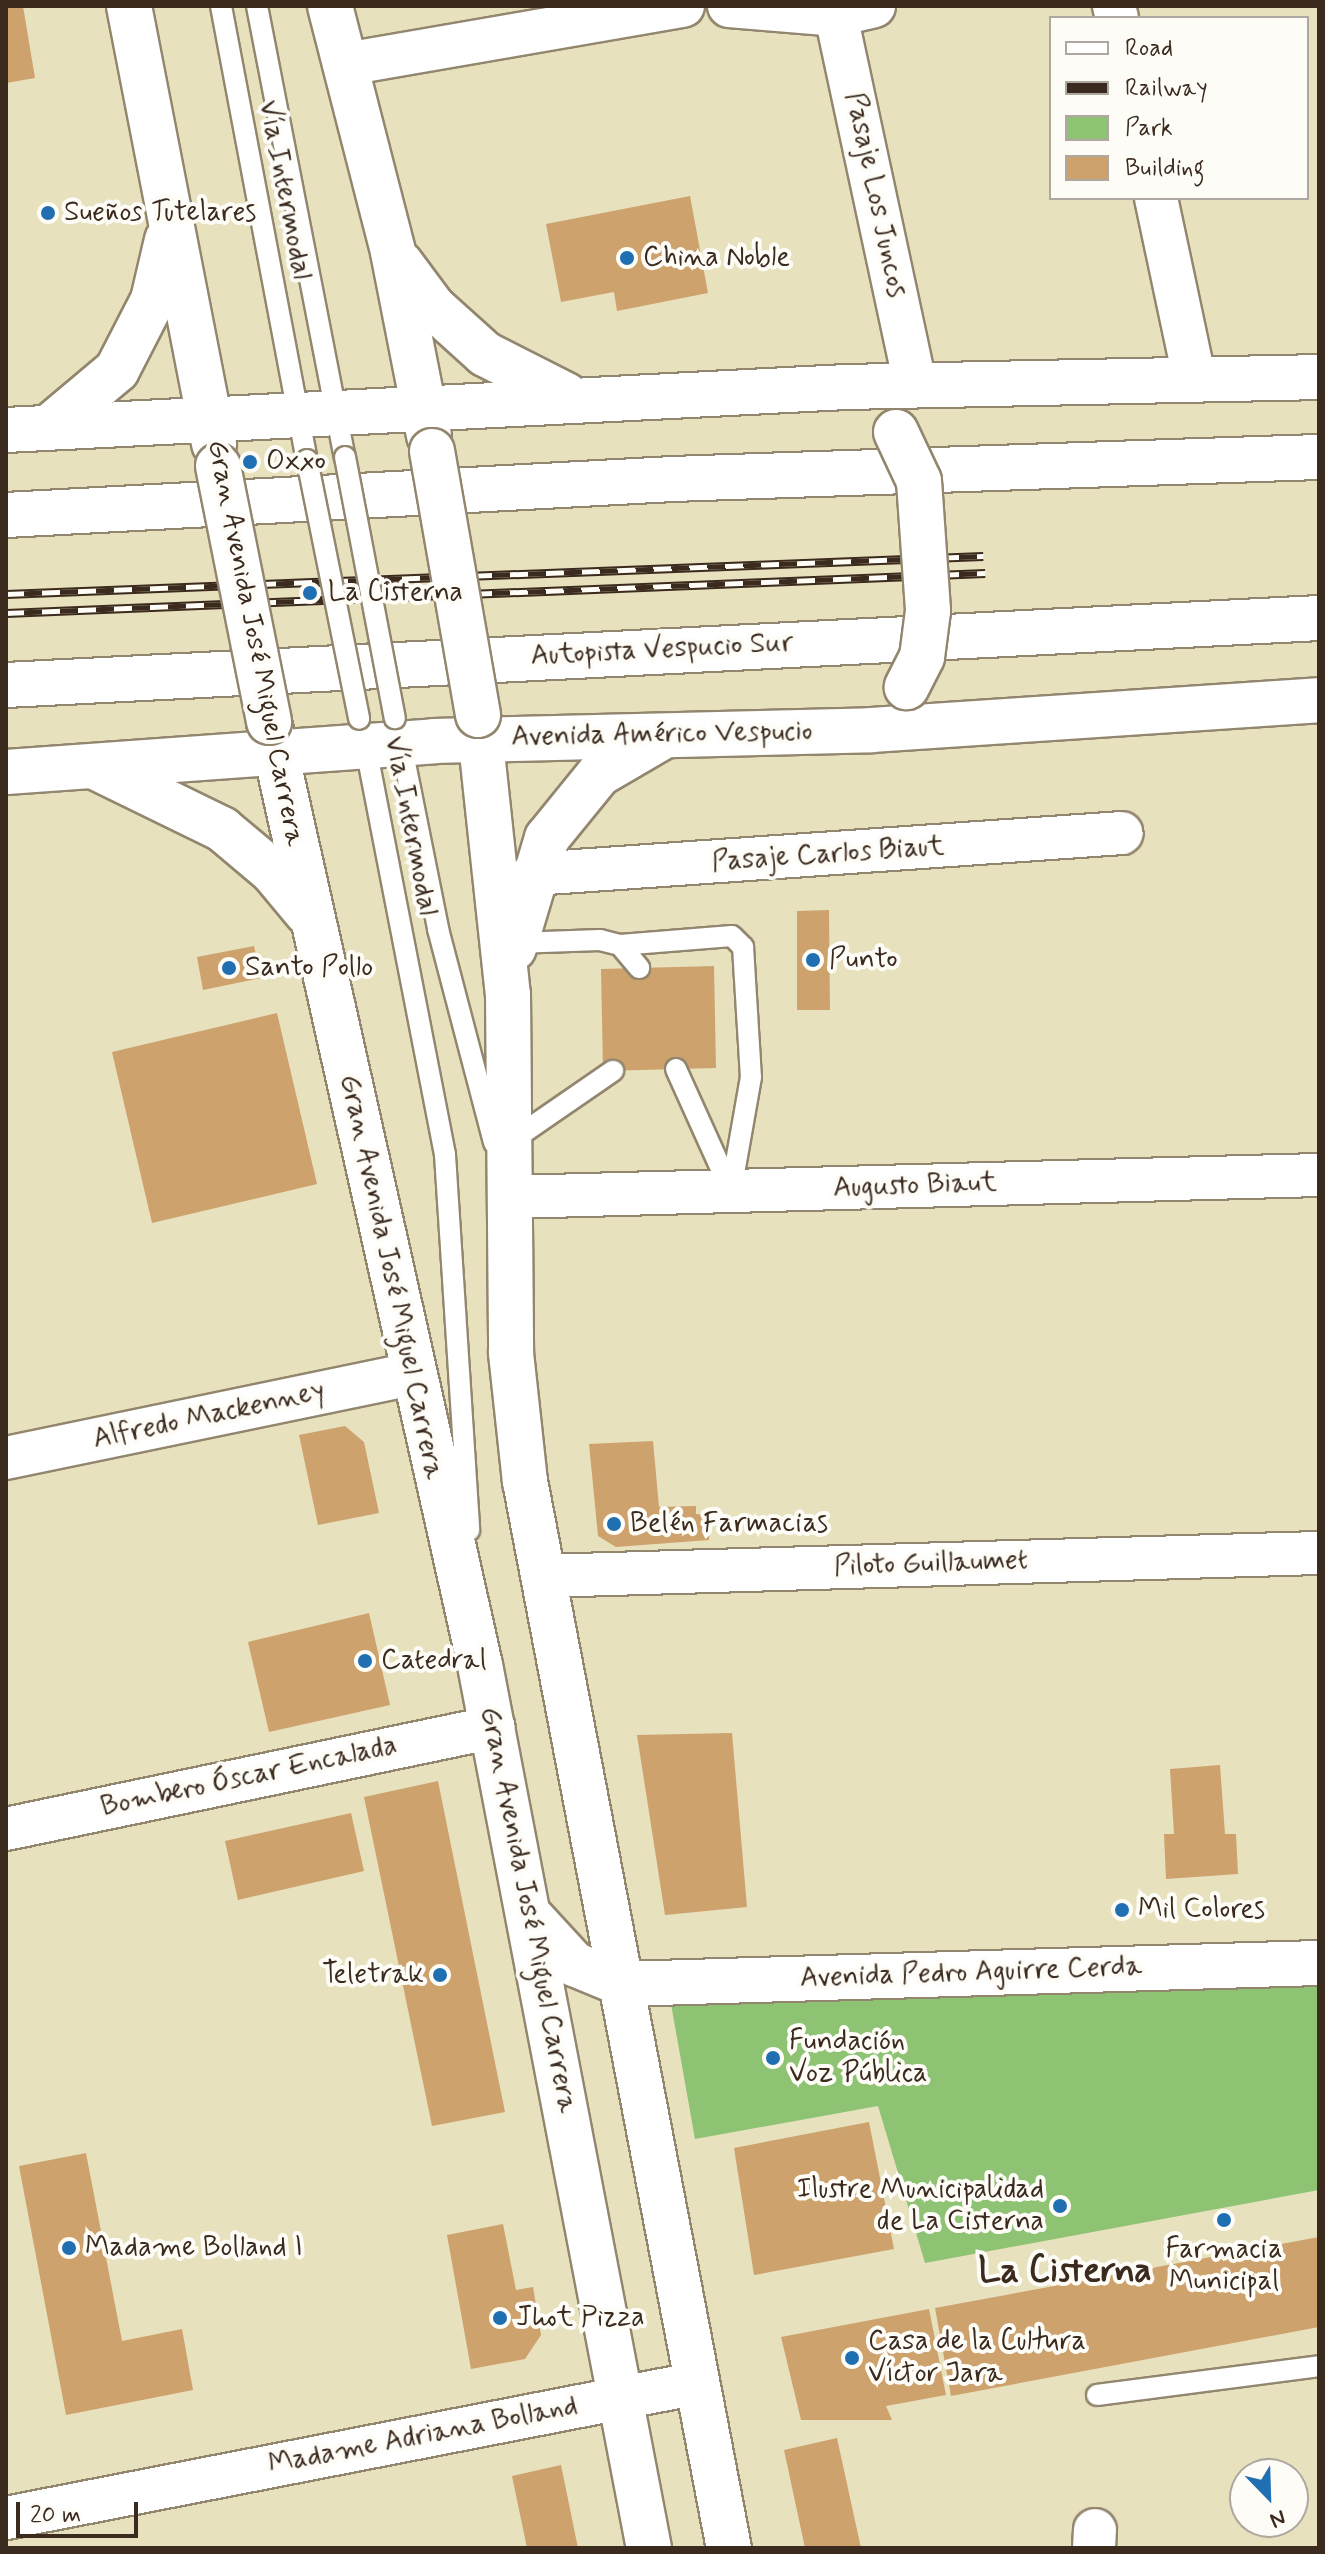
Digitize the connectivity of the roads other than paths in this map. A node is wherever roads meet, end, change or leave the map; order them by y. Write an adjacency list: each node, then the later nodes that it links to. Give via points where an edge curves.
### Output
1 (129, 6): 10 (main road, Gran Avenida José Miguel Carrera)
2 (221, 6): 18 (lane, Vía Intermodal)
3 (257, 6): 18 (lane, Vía Intermodal)
4 (330, 6): 8 (main road)
5 (683, 6): 8 (street)
6 (729, 6): 7 (street)
7 (848, 9): 14 (street, Pasaje Los Juncos)
8 (346, 64): 11 (main road)
9 (1156, 200): 12 (street)
10 (170, 222): 19 (main road, Gran Avenida José Miguel Carrera); 20 (main road, via 153,300 130,351 93,395)
11 (393, 252): 16 (main road, via 433,307 485,354); 17 (main road)
12 (1194, 377): 13 (main road); 14 (main road)
13 (1319, 377)
14 (915, 385): 15 (main road)
15 (845, 387): 16 (main road); 27 (main road, bridge, via 896,432 919,481 928,611 922,657 907,687)
16 (577, 399): 17 (main road)
17 (424, 408): 18 (main road); 26 (main road, bridge)
18 (316, 413): 19 (main road); 28 (lane, Vía Intermodal, bridge, via 307,460); 28 (lane, Vía Intermodal, bridge, via 345,457)
19 (209, 417): 20 (main road); 30 (main road, Gran Avenida José Miguel Carrera, bridge)
20 (27, 429)
21 (1319, 457): 22 (main road, via 672,479)
22 (6, 515)
23 (1319, 618): 24 (main road, Autopista Vespucio Sur)
24 (6, 685)
25 (1319, 700): 27 (main road, Avenida Américo Vespucio)
26 (480, 727): 28 (main road, Avenida Américo Vespucio); 29 (main road, Avenida Américo Vespucio); 39 (main road)
27 (871, 730): 29 (main road, Avenida Américo Vespucio)
28 (380, 732): 30 (main road, Avenida Américo Vespucio); 45 (lane, Vía Intermodal); 50 (lane, Vía Intermodal, via 445,1155)
29 (665, 736): 34 (main road, via 620,759 581,792 547,838)
30 (272, 737): 31 (main road, Avenida Américo Vespucio); 35 (main road, Gran Avenida José Miguel Carrera)
31 (91, 765): 32 (main road, Avenida Américo Vespucio); 35 (main road, via 222,829 272,871)
32 (6, 772)
33 (1122, 833): 34 (street, Pasaje Carlos Biaut)
34 (533, 874): 36 (main road)
35 (312, 920): 46 (main road, Gran Avenida José Miguel Carrera)
36 (515, 943): 37 (lane, via 581,939); 39 (main road)
37 (620, 945): 38 (lane); 44 (lane, via 732,936 743,947 751,1077)
38 (639, 968)
39 (508, 994): 42 (main road)
40 (676, 1069): 44 (lane)
41 (613, 1071): 42 (lane)
42 (511, 1141): 45 (main road)
43 (1319, 1175): 44 (street, Augusto Biaut)
44 (731, 1191): 45 (street, Augusto Biaut)
45 (511, 1197): 49 (main road, via 516,1414)
46 (412, 1374): 47 (street, Alfredo Mackenney); 50 (main road, Gran Avenida José Miguel Carrera)
47 (6, 1458)
48 (1319, 1553): 49 (street, Piloto Guillaumet)
49 (543, 1576): 55 (main road)
50 (480, 1665): 51 (main road, Gran Avenida José Miguel Carrera)
51 (493, 1727): 52 (street, Bombero Óscar Encalada); 53 (main road, Gran Avenida José Miguel Carrera)
52 (6, 1829)
53 (530, 1915): 55 (main road, via 574,1964); 59 (main road, Gran Avenida José Miguel Carrera)
54 (1319, 1963): 55 (main road, Avenida Pedro Aguirre Cerda)
55 (623, 1984): 57 (main road)
56 (1319, 2366): 58 (lane)
57 (698, 2383): 59 (street, Madame Adriana Bolland); 62 (main road)
58 (1097, 2395)
59 (622, 2397): 60 (street, Madame Adriana Bolland); 61 (main road, Gran Avenida José Miguel Carrera)
60 (6, 2518)
61 (649, 2548)
62 (729, 2548)

